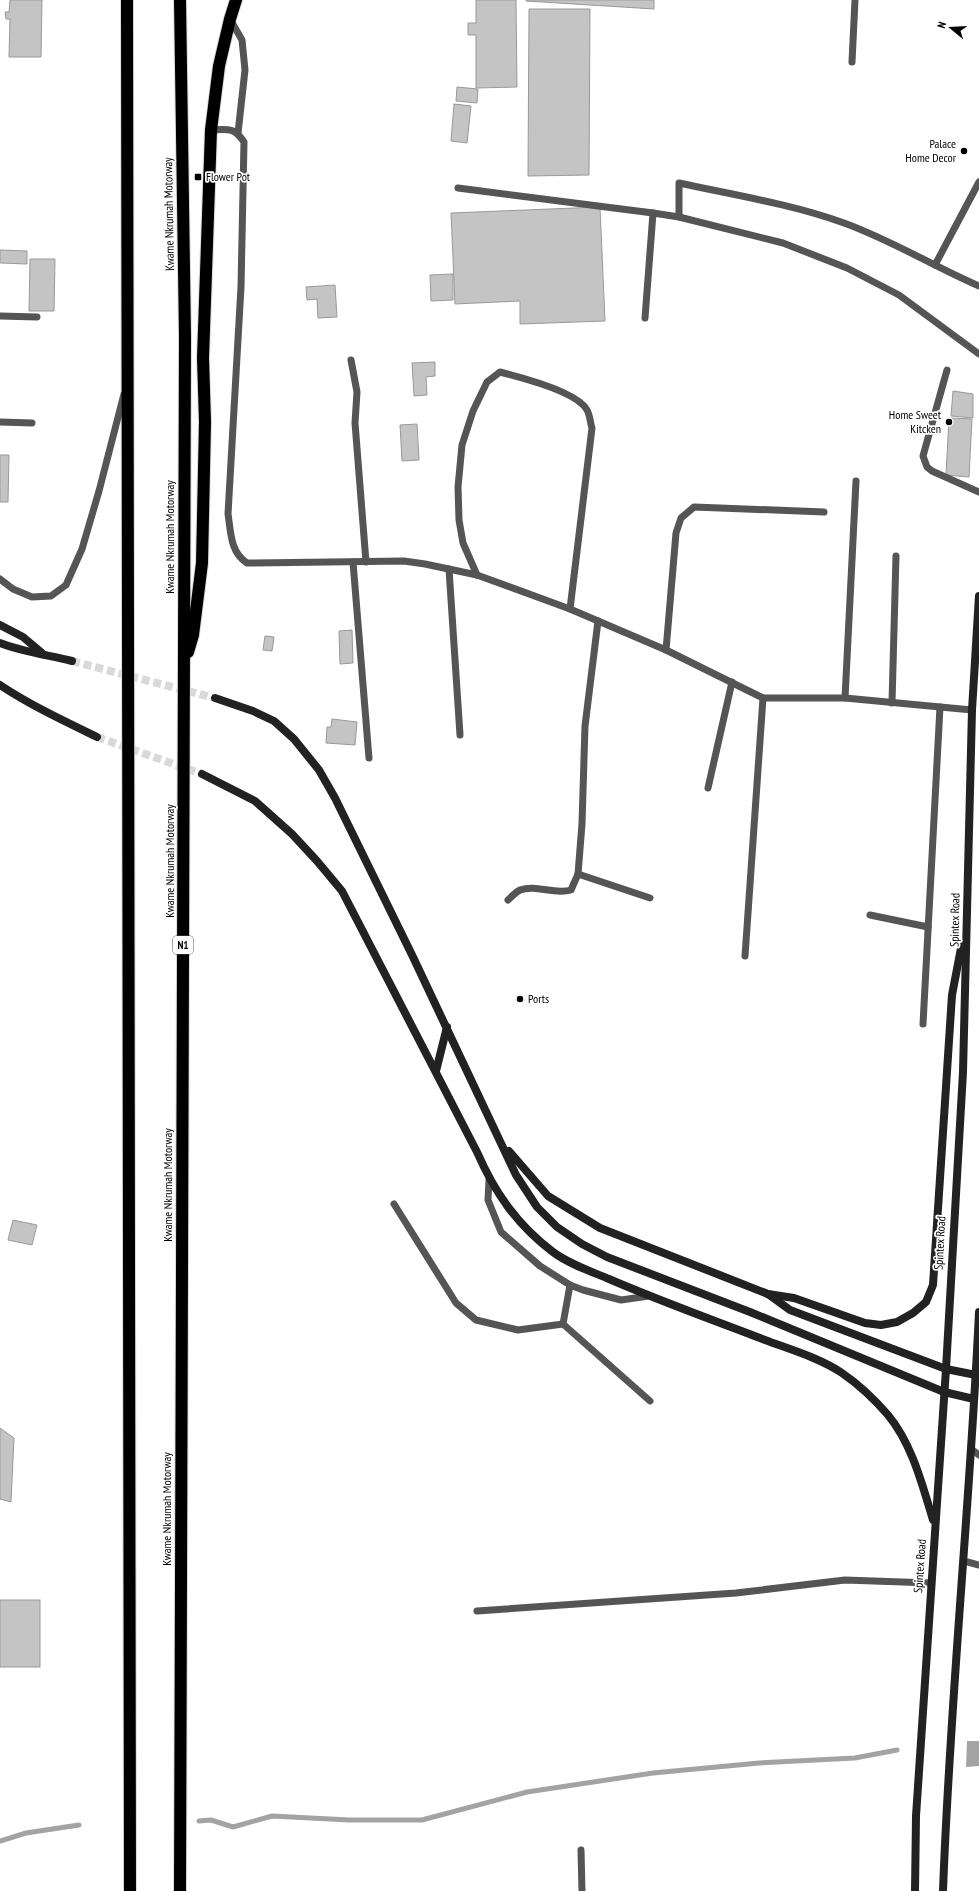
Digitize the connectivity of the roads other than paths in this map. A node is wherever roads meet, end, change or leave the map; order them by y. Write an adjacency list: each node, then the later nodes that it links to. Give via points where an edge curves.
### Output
1 (127, 0): 21 (highway)
2 (180, 0): 41 (highway, Kwame Nkrumah Motorway / N1, via 185,337)
3 (236, 0): 5 (highway)
4 (855, 0): 6 (lane)
5 (230, 19): 7 (highway, via 219,66); 8 (lane, via 242,40 245,70)
6 (852, 62)
7 (211, 130): 8 (lane, via 230,129); 41 (highway, via 203,358 205,422 202,563 192,635)
8 (238, 133): 28 (lane, via 244,142 241,287 228,514 233,549 247,562)
9 (979, 182): 13 (lane)
10 (458, 188): 11 (lane)
11 (653, 213): 12 (lane); 17 (lane)
12 (679, 217): 13 (lane, via 679,183 792,208 844,223 893,243); 18 (lane, via 783,243 846,268 899,295)
13 (935, 265): 14 (lane)
14 (979, 286)
15 (0, 316): 16 (lane)
16 (37, 317)
17 (645, 318)
18 (979, 354)
19 (351, 360): 29 (lane, via 357,392 355,423)
20 (947, 370): 25 (lane, via 923,456 924,462 940,476)
21 (128, 378): 32 (lane, via 82,549 66,585 51,596 32,597 13,589); 86 (highway)
22 (0, 422): 23 (lane)
23 (32, 423)
24 (856, 481): 46 (lane)
25 (979, 492)
26 (824, 512): 38 (lane, via 694,507 681,518 676,533)
27 (896, 556): 47 (lane)
28 (353, 562): 29 (lane); 52 (lane)
29 (366, 562): 30 (lane, via 404,561)
30 (449, 569): 31 (lane); 50 (lane)
31 (476, 575): 34 (lane); 34 (lane, via 463,543 459,520 458,487 462,445 473,411 487,382 500,372 543,384 574,398 587,409 592,428)
32 (0, 579)
33 (979, 596): 49 (main road, Spintex Road)
34 (570, 609): 35 (lane)
35 (598, 620): 38 (lane); 55 (lane, via 585,726)
36 (0, 625): 39 (main road, via 23,637)
37 (0, 644): 39 (main road, via 14,649)
38 (666, 650): 42 (lane)
39 (43, 653): 40 (main road)
40 (72, 661)
41 (184, 664): 87 (highway, Kwame Nkrumah Motorway / N1)
42 (732, 682): 45 (lane); 54 (lane)
43 (0, 685): 51 (main road)
44 (214, 698): 63 (main road, via 254,711 274,721 294,739 319,770)
45 (763, 698): 46 (lane); 61 (lane)
46 (845, 698): 47 (lane)
47 (892, 703): 48 (lane)
48 (940, 707): 49 (lane); 60 (lane)
49 (972, 710): 59 (main road, Spintex Road)
50 (460, 735)
51 (97, 736)
52 (369, 758)
53 (202, 774): 64 (main road, via 255,801 292,834 342,891)
54 (708, 788)
55 (578, 874): 56 (lane); 57 (lane, via 571,890 520,890)
56 (650, 898)
57 (508, 900)
58 (870, 915): 60 (lane)
59 (966, 921): 69 (main road, via 952,994 933,1285 926,1302 897,1322 882,1325 865,1323 794,1298); 73 (main road, Spintex Road, via 963,1072)
60 (928, 927): 62 (lane)
61 (745, 956)
62 (923, 1024)
63 (447, 1027): 64 (main road); 65 (main road)
64 (436, 1071): 66 (main road)
65 (504, 1146): 69 (main road, via 548,1196 600,1228); 75 (main road, via 516,1175 537,1207 557,1227 582,1244 608,1257)
66 (489, 1180): 68 (lane, via 488,1200 501,1232 540,1266); 70 (main road, via 524,1227 554,1253)
67 (394, 1204): 72 (lane, via 456,1303 476,1320 518,1330)
68 (570, 1285): 70 (lane, via 621,1300); 72 (lane)
69 (768, 1294): 73 (main road, via 790,1310)
70 (650, 1296): 80 (main road, via 802,1354 841,1372 860,1387 888,1415 901,1435 915,1462)
71 (979, 1312): 74 (main road)
72 (563, 1324): 77 (lane)
73 (946, 1369): 74 (main road); 75 (main road, Spintex Road)
74 (976, 1375): 76 (main road)
75 (944, 1392): 76 (main road); 80 (main road, Spintex Road)
76 (974, 1399): 78 (main road)
77 (650, 1401)
78 (972, 1450): 79 (lane); 81 (main road)
79 (979, 1455)
80 (935, 1524): 83 (main road, Spintex Road)
81 (964, 1561): 82 (lane); 90 (main road, via 947,1786)
82 (979, 1565)
83 (930, 1582): 84 (lane, via 845,1580 736,1594); 89 (main road, Spintex Road, via 916,1816)
84 (477, 1611)
85 (581, 1850): 88 (lane)
86 (130, 1891)
87 (180, 1891)
88 (582, 1891)
89 (915, 1891)
90 (943, 1891)

